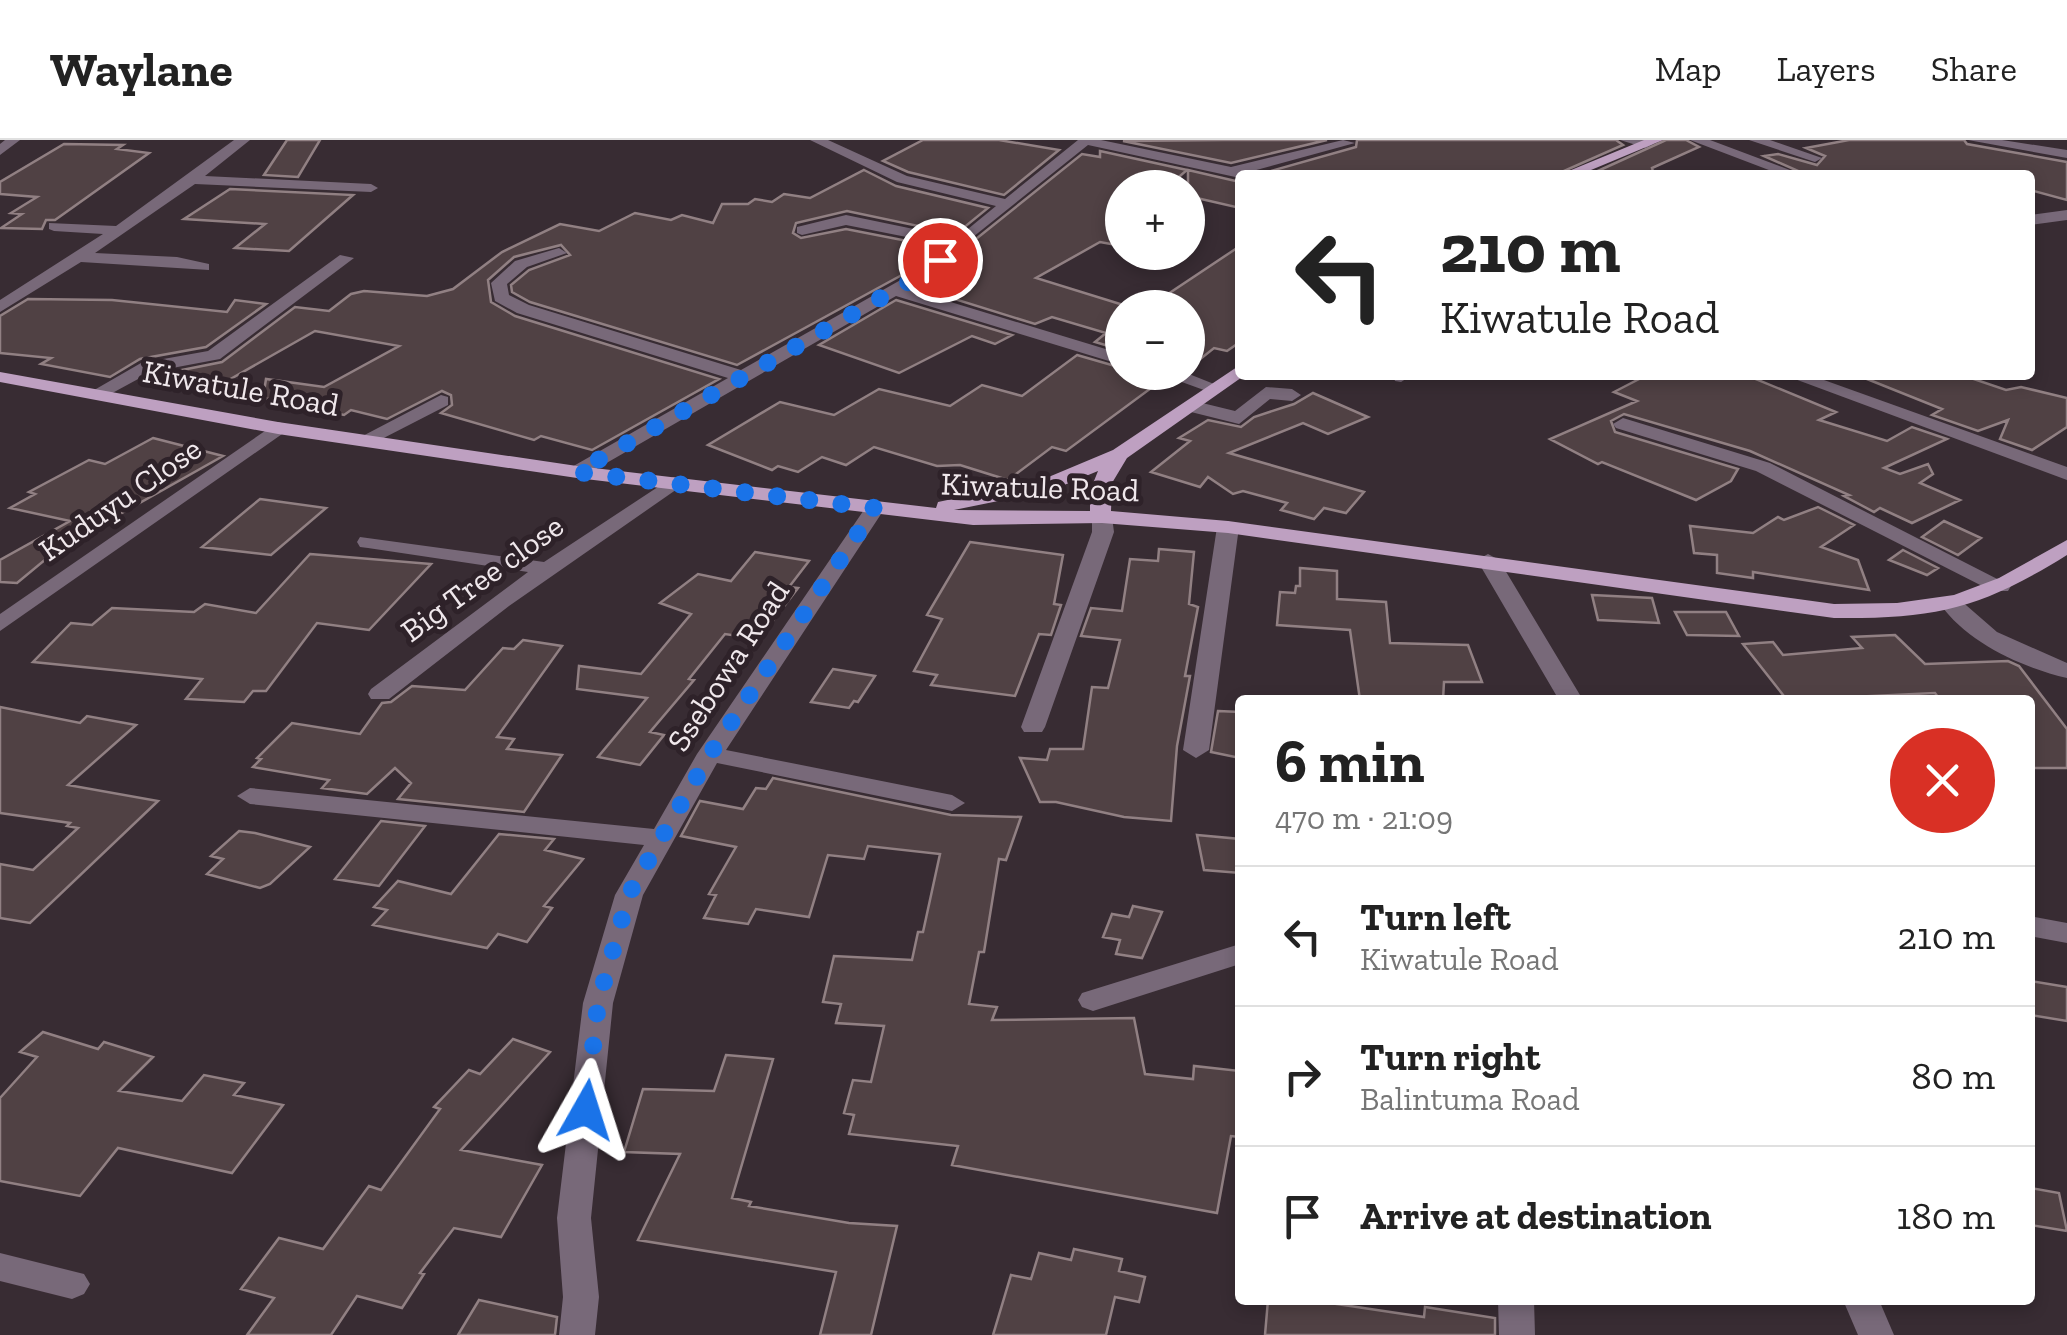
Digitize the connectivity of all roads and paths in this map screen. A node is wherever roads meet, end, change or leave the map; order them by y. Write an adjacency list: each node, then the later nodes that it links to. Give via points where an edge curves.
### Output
1 (14, 140): 11 (street)
2 (243, 140): 18 (street)
3 (817, 140): 20 (street, via 902,180)
4 (1086, 140): 17 (street); 20 (street)
5 (1627, 140): 9 (street)
6 (1697, 140): 16 (street)
7 (1756, 140): 13 (street)
8 (1975, 140): 12 (street)
9 (1651, 142): 15 (main road)
10 (1348, 143): 14 (street)
11 (0, 151)
12 (2067, 154)
13 (1816, 158)
14 (1251, 170)
15 (1582, 170)
16 (1782, 170)
17 (1235, 172)
18 (192, 180): 19 (street); 24 (street)
19 (371, 188)
20 (1008, 204): 26 (street)
21 (2067, 215): 22 (street)
22 (2035, 219)
23 (54, 226): 24 (street)
24 (120, 230): 28 (street)
25 (802, 230): 26 (street, via 846,220)
26 (960, 243): 31 (street)
27 (559, 253): 35 (street, via 521,264 499,283 501,297)
28 (80, 257): 30 (street); 32 (street)
29 (346, 258): 40 (street, via 214,355 147,366)
30 (203, 267)
31 (893, 290): 33 (street); 35 (street)
32 (0, 307)
33 (1105, 355)
34 (1235, 373): 39 (main road)
35 (741, 376): 48 (street)
36 (3, 380): 40 (main road, Kiwatule Road)
37 (1807, 380): 49 (street)
38 (1205, 385): 39 (street)
39 (1214, 388): 43 (main road)
40 (98, 393): 45 (main road, Kiwatule Road)
41 (1292, 395): 43 (street, via 1266,393 1239,418)
42 (441, 401): 46 (street)
43 (1190, 406): 47 (main road)
44 (1622, 424): 58 (street, via 1763,467)
45 (278, 428): 46 (main road, Kiwatule Road); 60 (street, Kuduyu Close)
46 (364, 440): 48 (main road, Kiwatule Road)
47 (1120, 454): 51 (main road, via 1045,486 957,505); 52 (main road, via 1096,496)
48 (577, 472): 50 (main road, Kiwatule Road)
49 (2067, 474)
50 (672, 483): 51 (main road, Kiwatule Road); 57 (street, Big Tree close)
51 (875, 508): 52 (main road, Kiwatule Road, via 973,519); 66 (street, Ssebowa Road)
52 (1102, 517): 53 (main road, Kiwatule Road); 64 (street, via 1103,532)
53 (1228, 527): 56 (main road, Kiwatule Road); 65 (street)
54 (368, 542): 57 (street)
55 (2067, 546): 58 (main road, Kiwatule Road)
56 (1488, 560): 59 (main road, Kiwatule Road, via 1788,606 1884,612); 63 (street)
57 (549, 569): 62 (street, Big Tree close)
58 (2000, 586): 59 (main road, Kiwatule Road)
59 (1951, 604): 61 (street, via 1980,632)
60 (0, 624)
61 (2067, 671)
62 (380, 694)
63 (1567, 695)
64 (1033, 728)
65 (1196, 750)
66 (710, 754): 68 (street); 69 (street, Ssebowa Road)
67 (250, 796): 69 (street)
68 (952, 803)
69 (662, 838): 78 (street, Ssebowa Road, via 629,894 598,1003 574,1218)
70 (2035, 927): 71 (street)
71 (2067, 934)
72 (1235, 956): 73 (street)
73 (1093, 1000)
74 (0, 1268): 75 (street)
75 (72, 1284)
76 (1516, 1305): 79 (street)
77 (1863, 1305): 80 (street)
78 (577, 1335)
79 (1516, 1335)
80 (1876, 1335)

